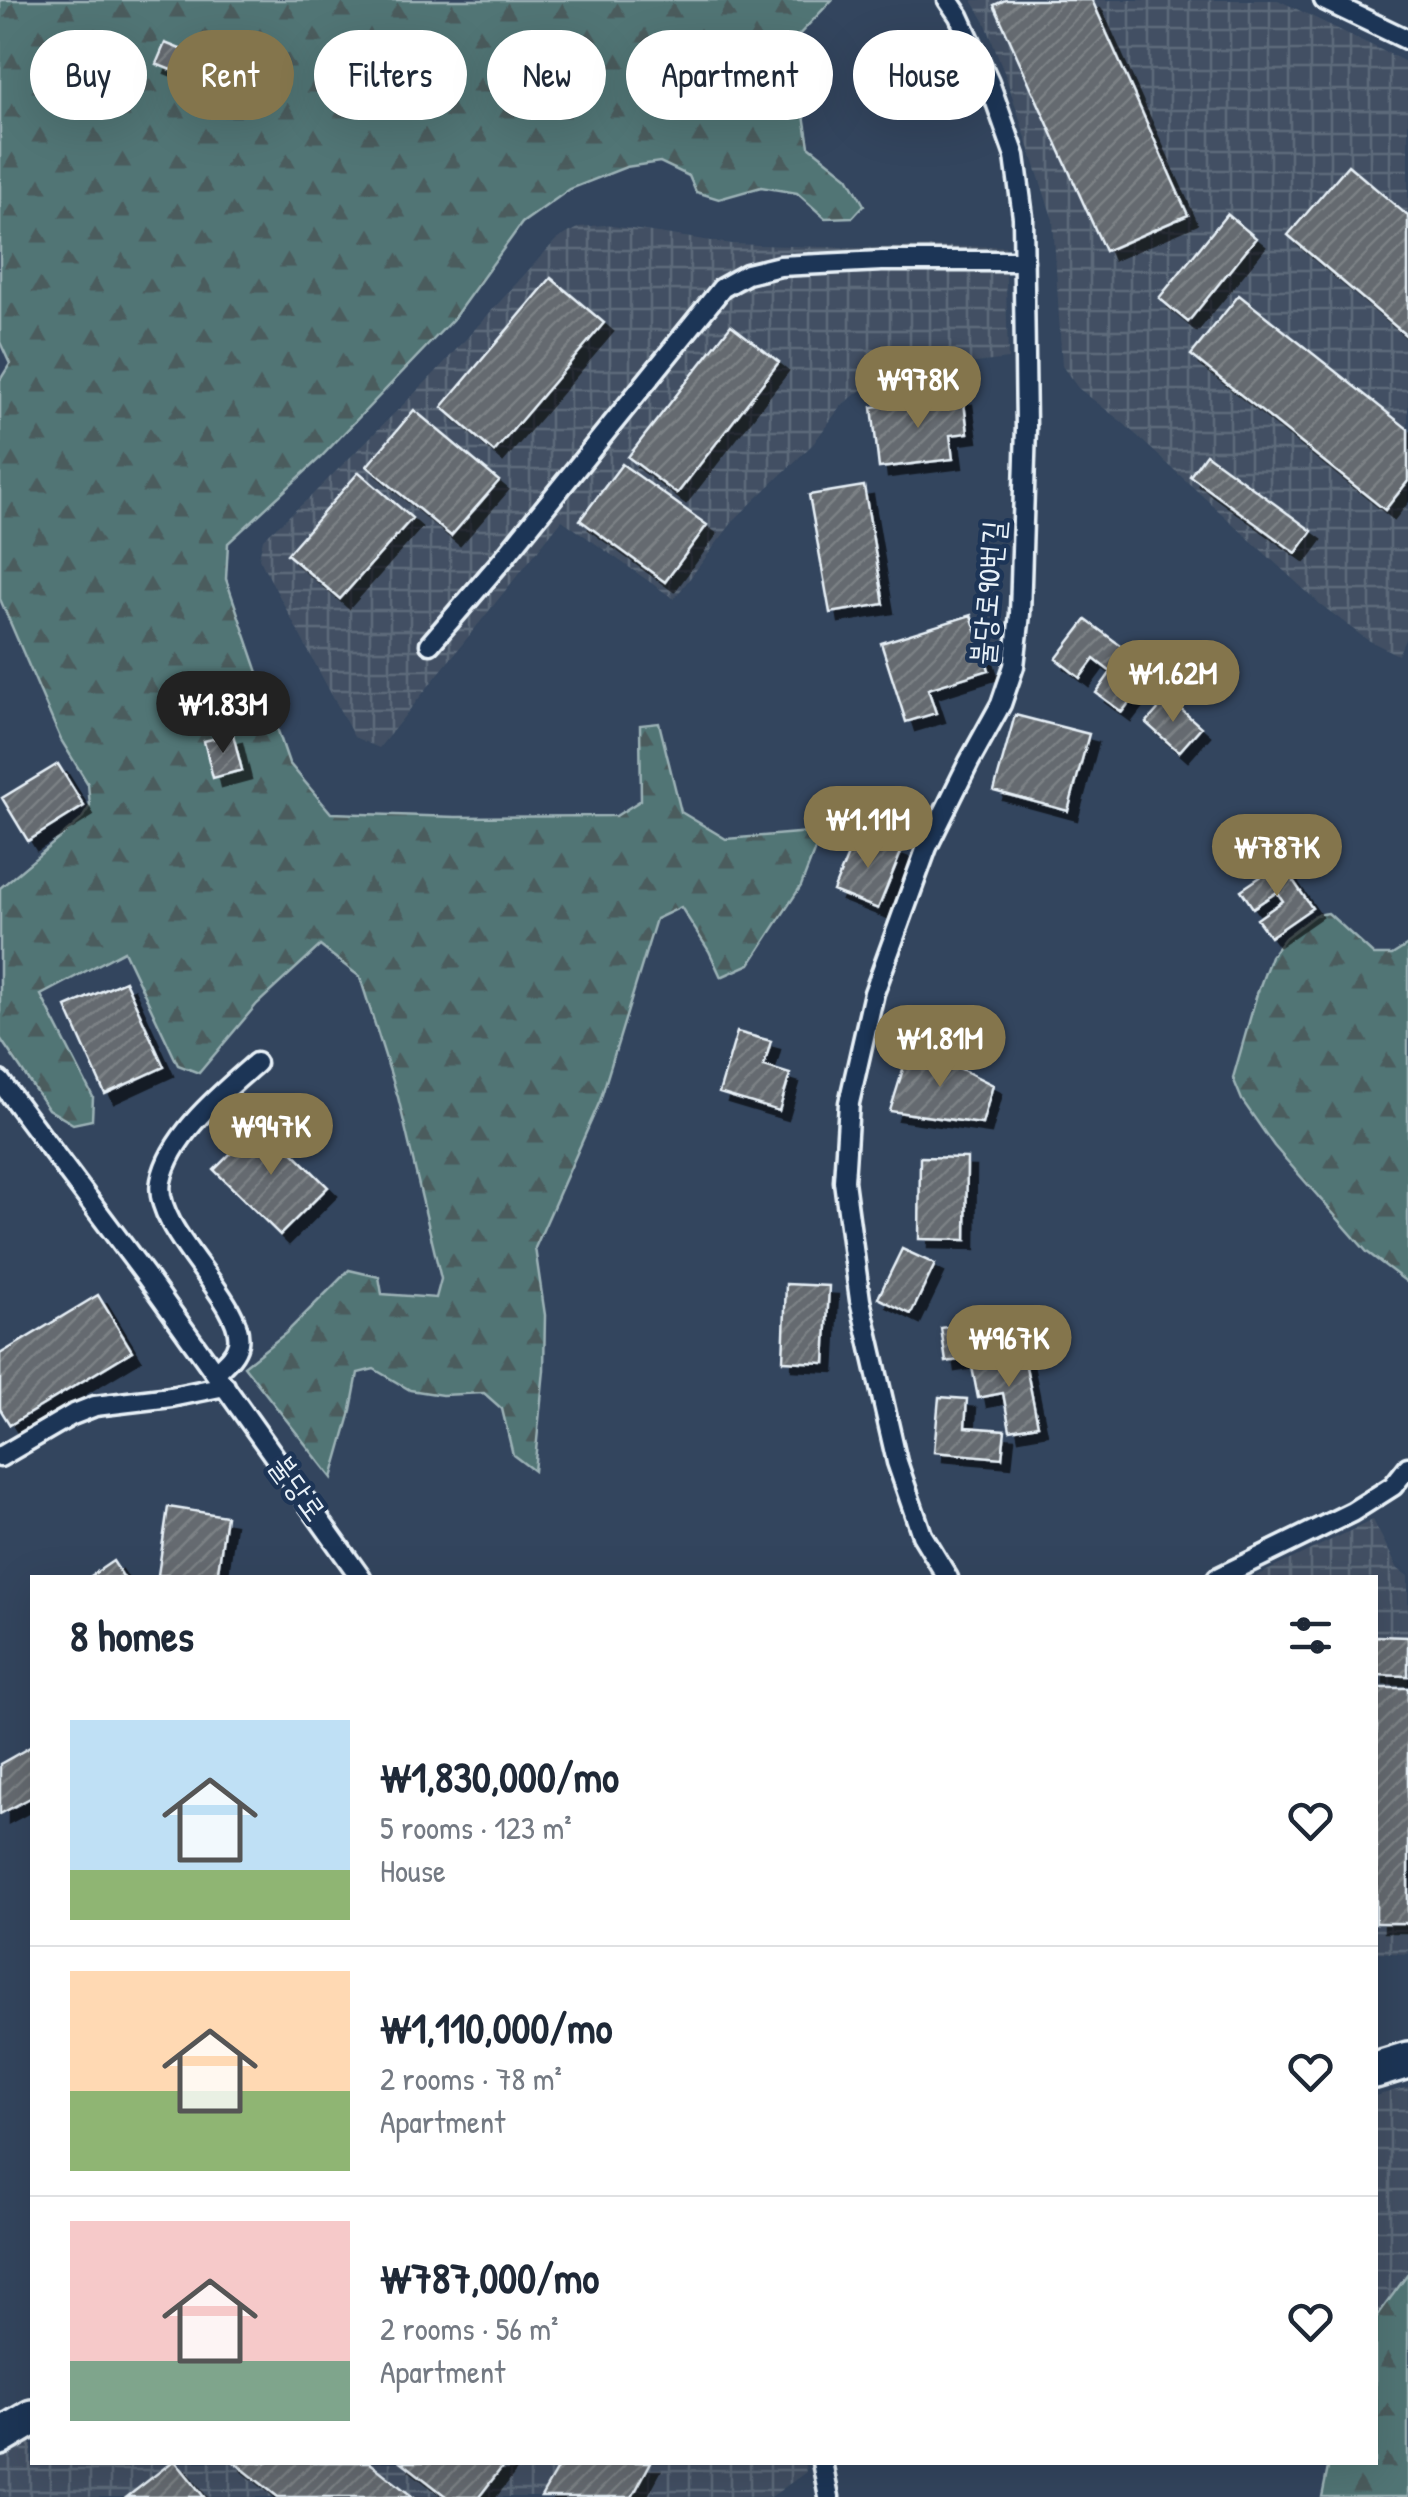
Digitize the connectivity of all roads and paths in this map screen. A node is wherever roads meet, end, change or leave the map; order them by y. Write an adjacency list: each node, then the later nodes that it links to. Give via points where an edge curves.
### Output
1 (948, 0): 4 (lane, 불당로90번길, via 1016,156)
2 (1324, 0): 3 (lane)
3 (1408, 40)
4 (1024, 260): 5 (lane, via 780,266 722,288); 12 (lane, 불당로90번길, via 1026,427 1014,666 927,847 874,993 849,1103 844,1181 860,1300 897,1462 922,1535)
5 (430, 644)
6 (256, 1064): 8 (lane, via 184,1134 159,1186 188,1251 236,1320 238,1340)
7 (0, 1081): 8 (lane, 불당로)
8 (225, 1386): 9 (lane, via 95,1406); 11 (lane, 불당로)
9 (0, 1457)
10 (1408, 1467): 13 (lane, via 1393,1486 1352,1512)
11 (360, 1575)
12 (946, 1575)
13 (1223, 1575)
14 (1408, 2060): 15 (street)
15 (1378, 2069)
16 (30, 2419): 17 (street)
17 (0, 2437)
18 (823, 2465): 19 (lane)
19 (829, 2497)

